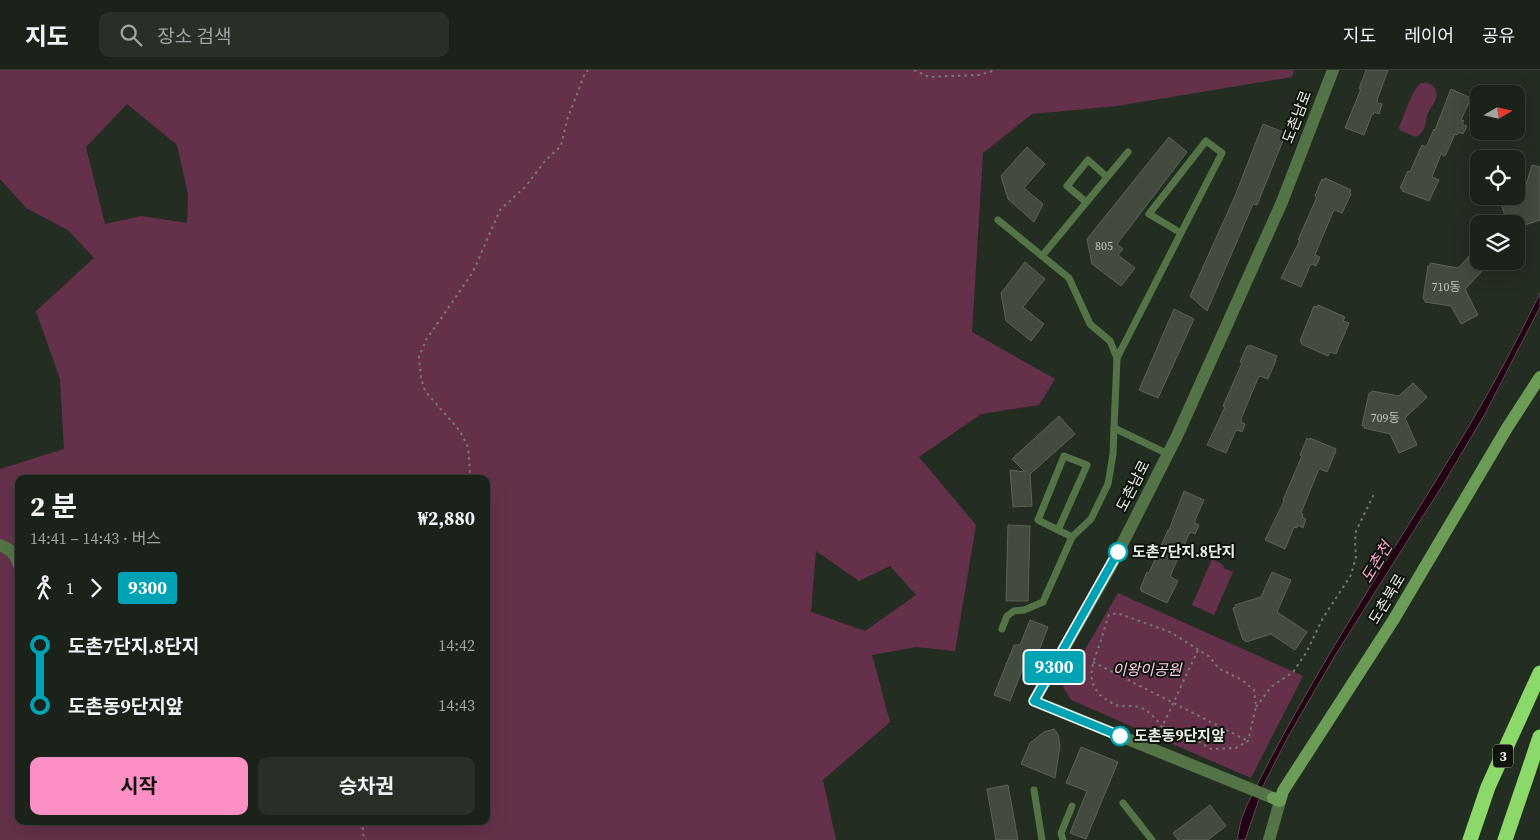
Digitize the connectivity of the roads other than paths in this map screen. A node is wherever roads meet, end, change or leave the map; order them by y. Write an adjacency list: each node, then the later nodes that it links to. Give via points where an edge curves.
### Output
1 (1333, 70): 11 (street, 도촌남로, via 1282,202)
2 (1128, 152): 3 (lane)
3 (1108, 177): 4 (lane); 4 (lane, via 1088,160 1067,186)
4 (1086, 202): 7 (lane)
5 (998, 220): 7 (lane)
6 (1181, 233): 6 (lane, via 1222,153 1206,141 1149,214); 8 (lane)
7 (1042, 256): 8 (lane, via 1069,278 1090,324 1110,341)
8 (1117, 358): 10 (lane)
9 (1540, 377): 20 (street, 도촌북로, via 1394,619)
10 (1114, 428): 11 (lane); 13 (lane, via 1108,484 1091,519)
11 (1168, 454): 20 (street, 도촌남로, via 1111,566 1034,701)
12 (1058, 530): 12 (lane, via 1038,520 1064,456 1087,465); 13 (lane)
13 (1072, 537): 16 (lane, via 1042,602 1014,611 1007,616)
14 (0, 545): 15 (street)
15 (15, 556)
16 (1002, 629)
17 (1540, 673): 27 (highway, 3, via 1488,787)
18 (1540, 737): 28 (highway, 3)
19 (1034, 790): 23 (lane)
20 (1277, 799): 26 (street, 도촌북로)
21 (1123, 803): 25 (lane)
22 (1072, 806): 24 (lane, via 1061,832)
23 (1042, 840)
24 (1063, 840)
25 (1151, 840)
26 (1269, 840)
27 (1470, 840)
28 (1504, 840)

